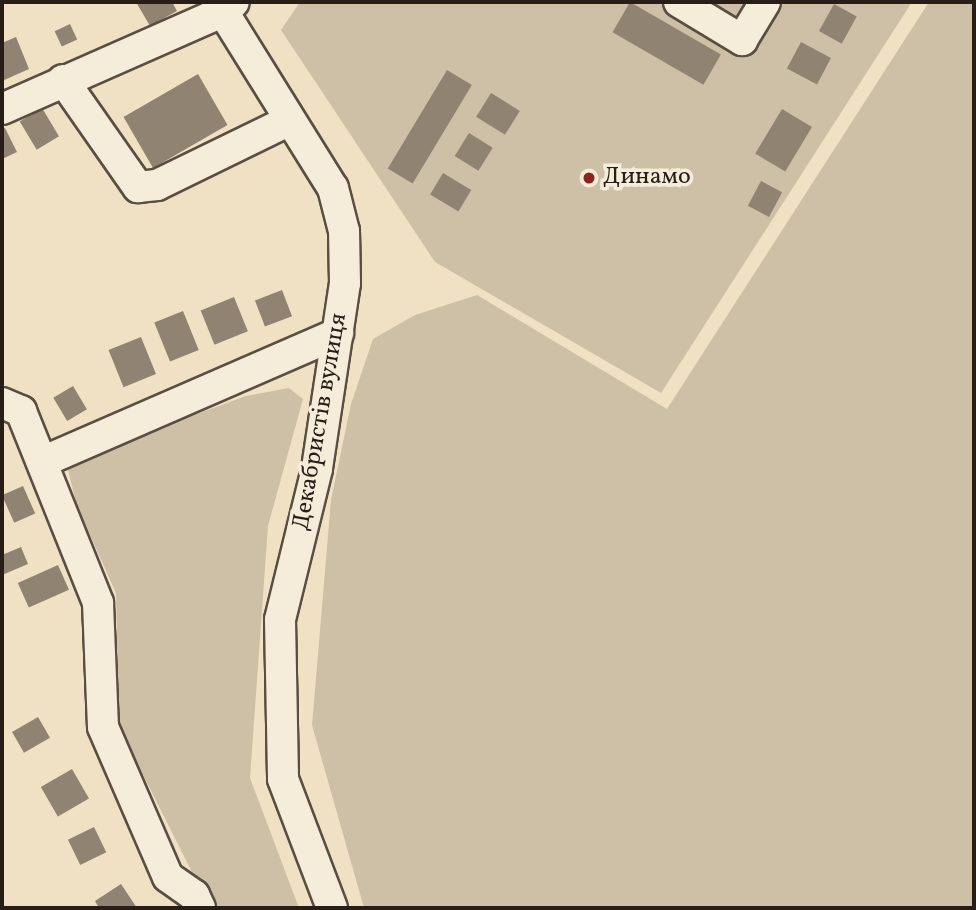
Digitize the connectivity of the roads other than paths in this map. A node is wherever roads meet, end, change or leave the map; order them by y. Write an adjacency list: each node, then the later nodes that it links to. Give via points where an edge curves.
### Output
1 (680, 2): 2 (street, via 743,40)
2 (765, 2)
3 (225, 5): 4 (street); 6 (street, Декабристів вулиця)
4 (63, 80): 5 (street); 6 (street, via 138,187 157,185)
5 (2, 109)
6 (290, 120): 7 (street, Декабристів вулиця, via 333,188 344,231 345,283)
7 (338, 333): 9 (street); 11 (street, Декабристів вулиця, via 317,469 280,620 283,779)
8 (2, 403): 9 (street, via 21,411)
9 (42, 462): 10 (street, via 98,603 103,727 168,877 194,895)
10 (200, 908)
11 (332, 908)

